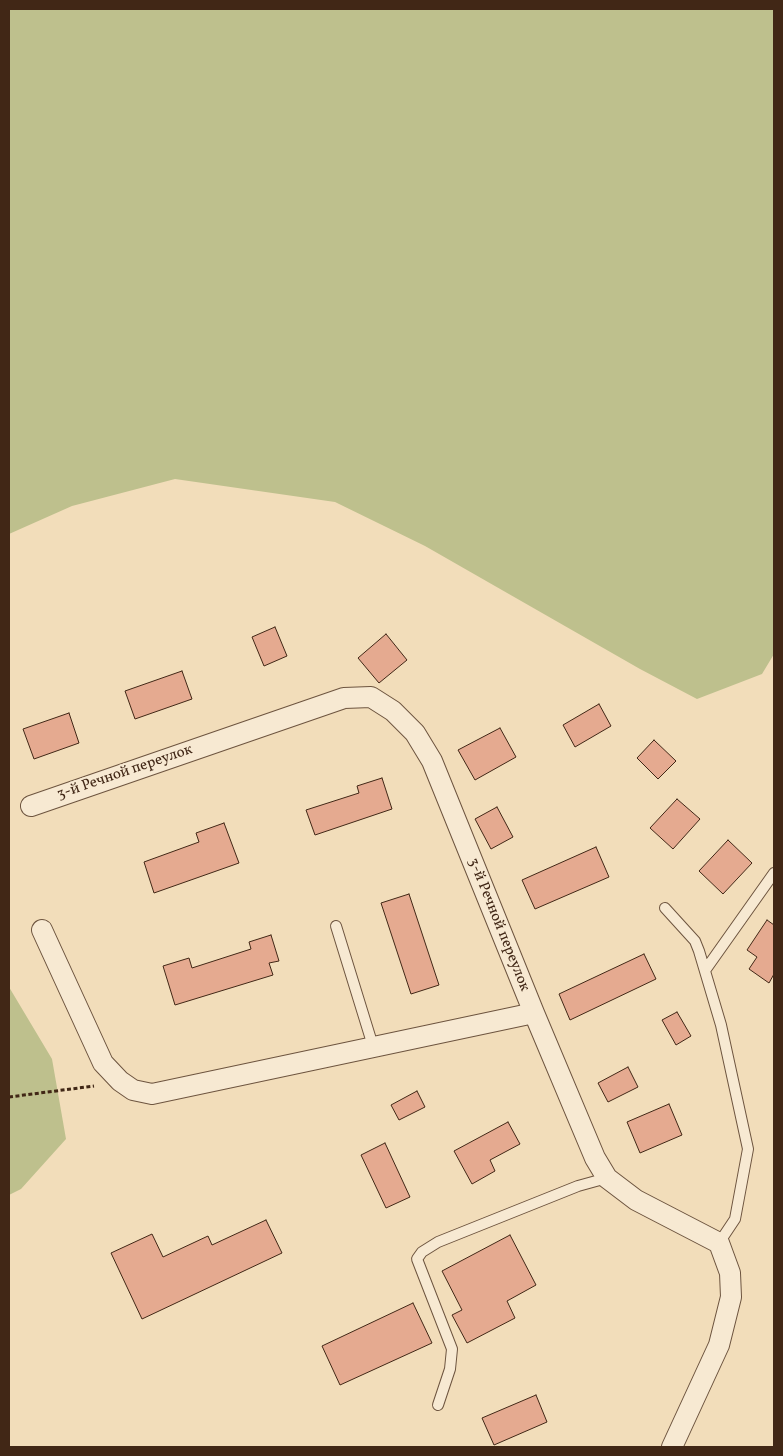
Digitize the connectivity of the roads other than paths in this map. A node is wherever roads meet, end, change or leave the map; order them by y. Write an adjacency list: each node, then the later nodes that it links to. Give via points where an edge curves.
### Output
1 (31, 806): 7 (street, 3-й Речной переулок, via 344,698 371,697 394,711 415,733 432,761)
2 (774, 873): 6 (lane)
3 (665, 908): 6 (lane, via 695,941)
4 (336, 926): 8 (lane)
5 (42, 930): 8 (street, via 103,1063 120,1082 133,1090 152,1094)
6 (706, 969): 10 (lane, via 748,1149 735,1219)
7 (534, 1013): 8 (street); 9 (street, 3-й Речной переулок, via 595,1158)
8 (373, 1046)
9 (607, 1178): 10 (street, 3-й Речной переулок, via 636,1200); 11 (lane, via 578,1186 438,1242 422,1252 417,1259 452,1349 450,1369)
10 (719, 1243): 12 (street, via 730,1273 731,1297 719,1345)
11 (438, 1405)
12 (672, 1447)

